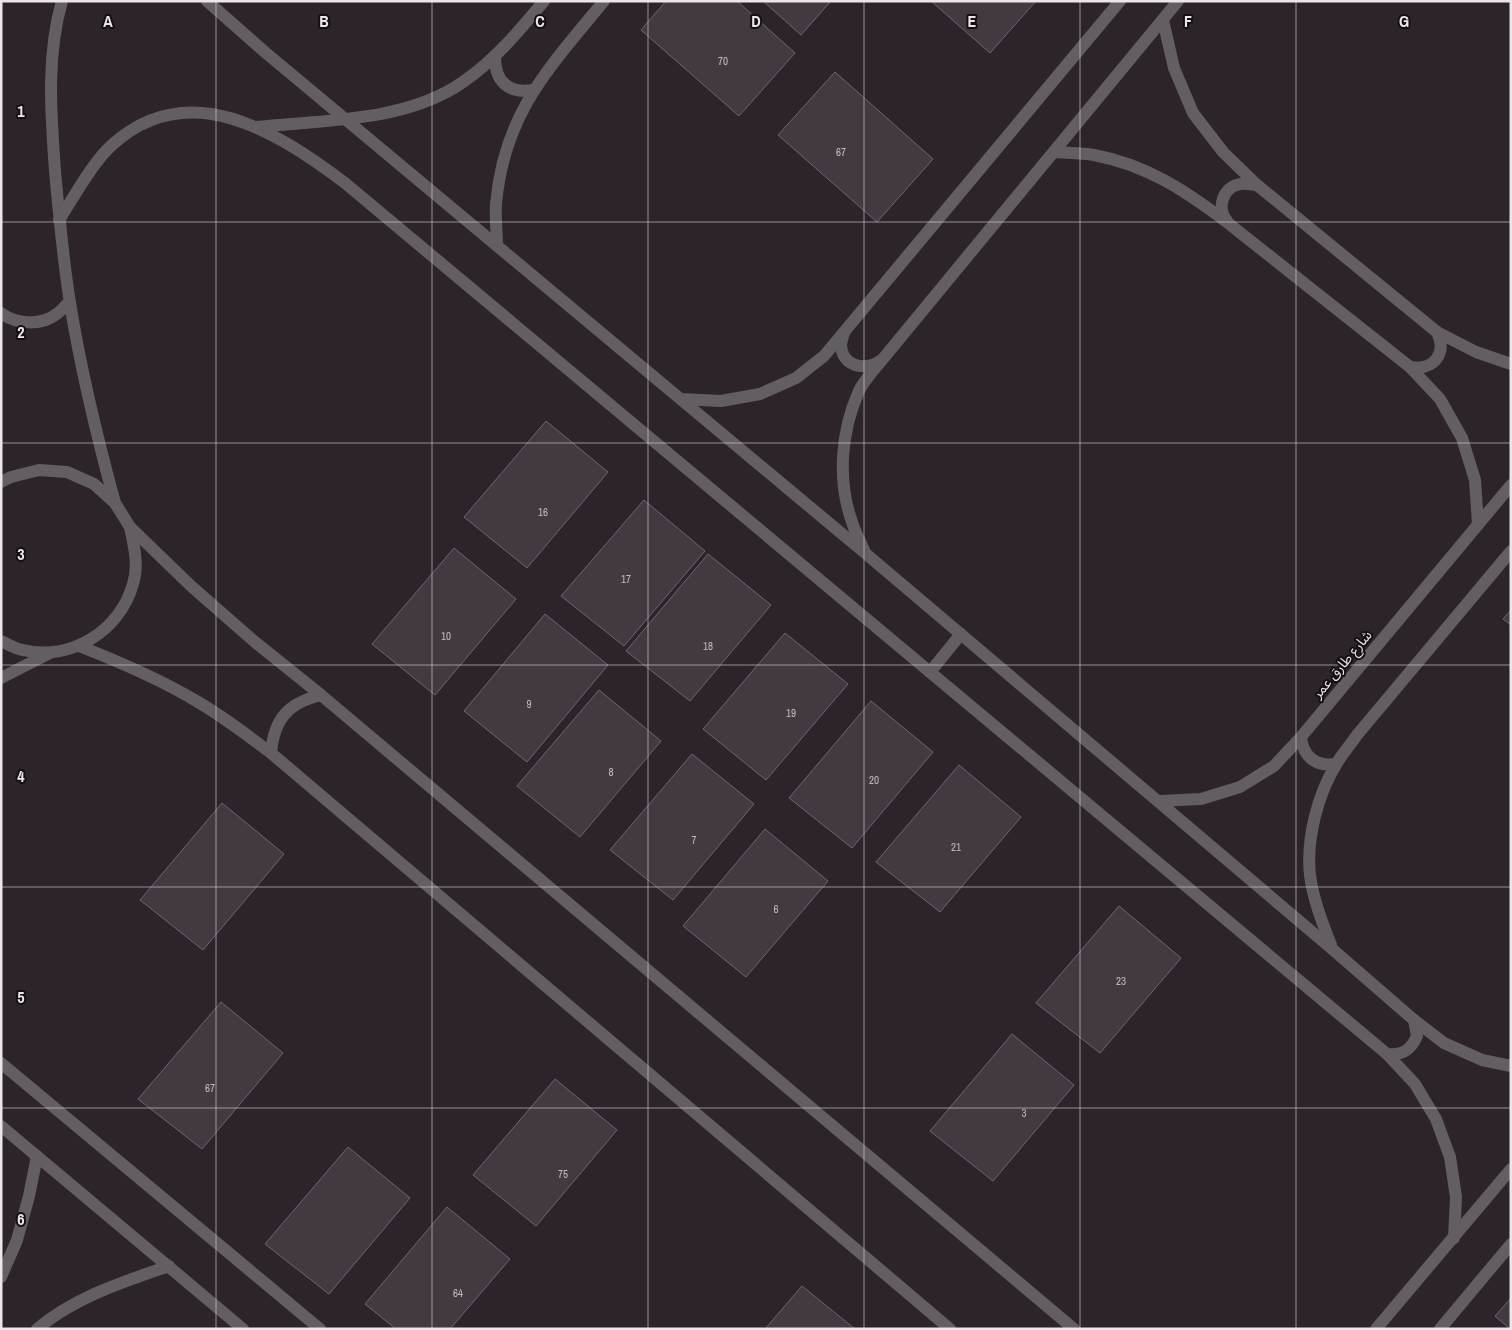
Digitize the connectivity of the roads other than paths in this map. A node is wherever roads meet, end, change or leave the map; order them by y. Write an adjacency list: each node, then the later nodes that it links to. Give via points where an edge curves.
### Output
1 (62, 1): 14 (street, via 51,66 50,114)
2 (206, 1): 10 (street)
3 (544, 1): 8 (street)
4 (604, 1): 9 (street)
5 (1120, 1): 20 (street)
6 (1178, 1): 7 (street)
7 (1162, 20): 12 (street); 13 (street, via 1174,68 1193,113 1223,152)
8 (495, 57): 9 (street, via 498,77 505,85 523,92); 10 (street, via 462,83 425,102 386,114)
9 (533, 90): 16 (street, via 514,126 502,165 496,205)
10 (344, 118): 11 (street); 16 (street)
11 (256, 127): 14 (street, via 223,116 193,112 164,116 136,128 112,146); 36 (street, via 316,161 344,183)
12 (1055, 152): 15 (street, via 1093,155 1131,165 1167,180); 21 (street)
13 (1257, 185): 15 (street, via 1234,186 1223,196 1222,210); 19 (street)
14 (59, 220): 17 (street)
15 (1228, 223): 23 (street)
16 (497, 246): 24 (street)
17 (70, 302): 18 (street, via 57,314 42,321 24,323); 27 (street, via 89,403)
18 (1, 313)
19 (1437, 332): 22 (street, via 1476,352); 23 (street, via 1441,346 1436,360 1424,367)
20 (844, 333): 21 (street, via 841,344 851,363 873,366); 24 (street, via 824,356 796,378 760,394 721,401)
21 (882, 360): 31 (street, via 860,389 848,421 842,454 851,522)
22 (1511, 364)
23 (1410, 367): 28 (street, via 1440,399 1462,438 1474,480)
24 (681, 400): 31 (street)
25 (1, 482): 27 (street, via 39,470 68,472 94,484)
26 (1511, 486): 28 (street, شارع طارق عمر)
27 (115, 503): 29 (street)
28 (1478, 524): 39 (street, شارع طارق عمر)
29 (130, 527): 34 (street, via 136,555 134,583 122,610 103,632); 38 (street, via 223,615)
30 (1511, 551): 41 (street)
31 (865, 553): 32 (street)
32 (961, 634): 36 (street); 42 (street)
33 (1, 641): 35 (street, via 22,650)
34 (79, 646): 35 (street); 40 (street, via 120,662 183,694)
35 (51, 653): 37 (street)
36 (930, 672): 45 (street)
37 (1, 678)
38 (321, 695): 40 (street, via 298,703 279,721); 59 (street)
39 (1301, 737): 41 (street, via 1302,746 1312,760 1328,766); 42 (street, شارع طارق عمر, via 1274,766 1240,788 1201,799)
40 (271, 753): 58 (street)
41 (1336, 764): 43 (street, via 1320,799 1311,836 1310,874)
42 (1159, 801): 43 (street)
43 (1331, 948): 44 (street)
44 (1414, 1020): 45 (street, via 1417,1036 1409,1049 1402,1054); 47 (street, via 1444,1043 1482,1060)
45 (1387, 1054): 51 (street, via 1414,1084 1436,1119 1450,1157 1456,1197)
46 (1, 1063): 57 (street)
47 (1511, 1066)
48 (1, 1126): 49 (street)
49 (37, 1156): 53 (street); 54 (street, via 18,1240)
50 (1511, 1169): 51 (street)
51 (1454, 1238): 60 (street)
52 (1511, 1244): 61 (street)
53 (169, 1266): 55 (street, via 82,1299); 56 (street)
54 (1, 1278)
55 (37, 1329)
56 (243, 1329)
57 (320, 1329)
58 (950, 1329)
59 (1074, 1329)
60 (1376, 1329)
61 (1440, 1329)

